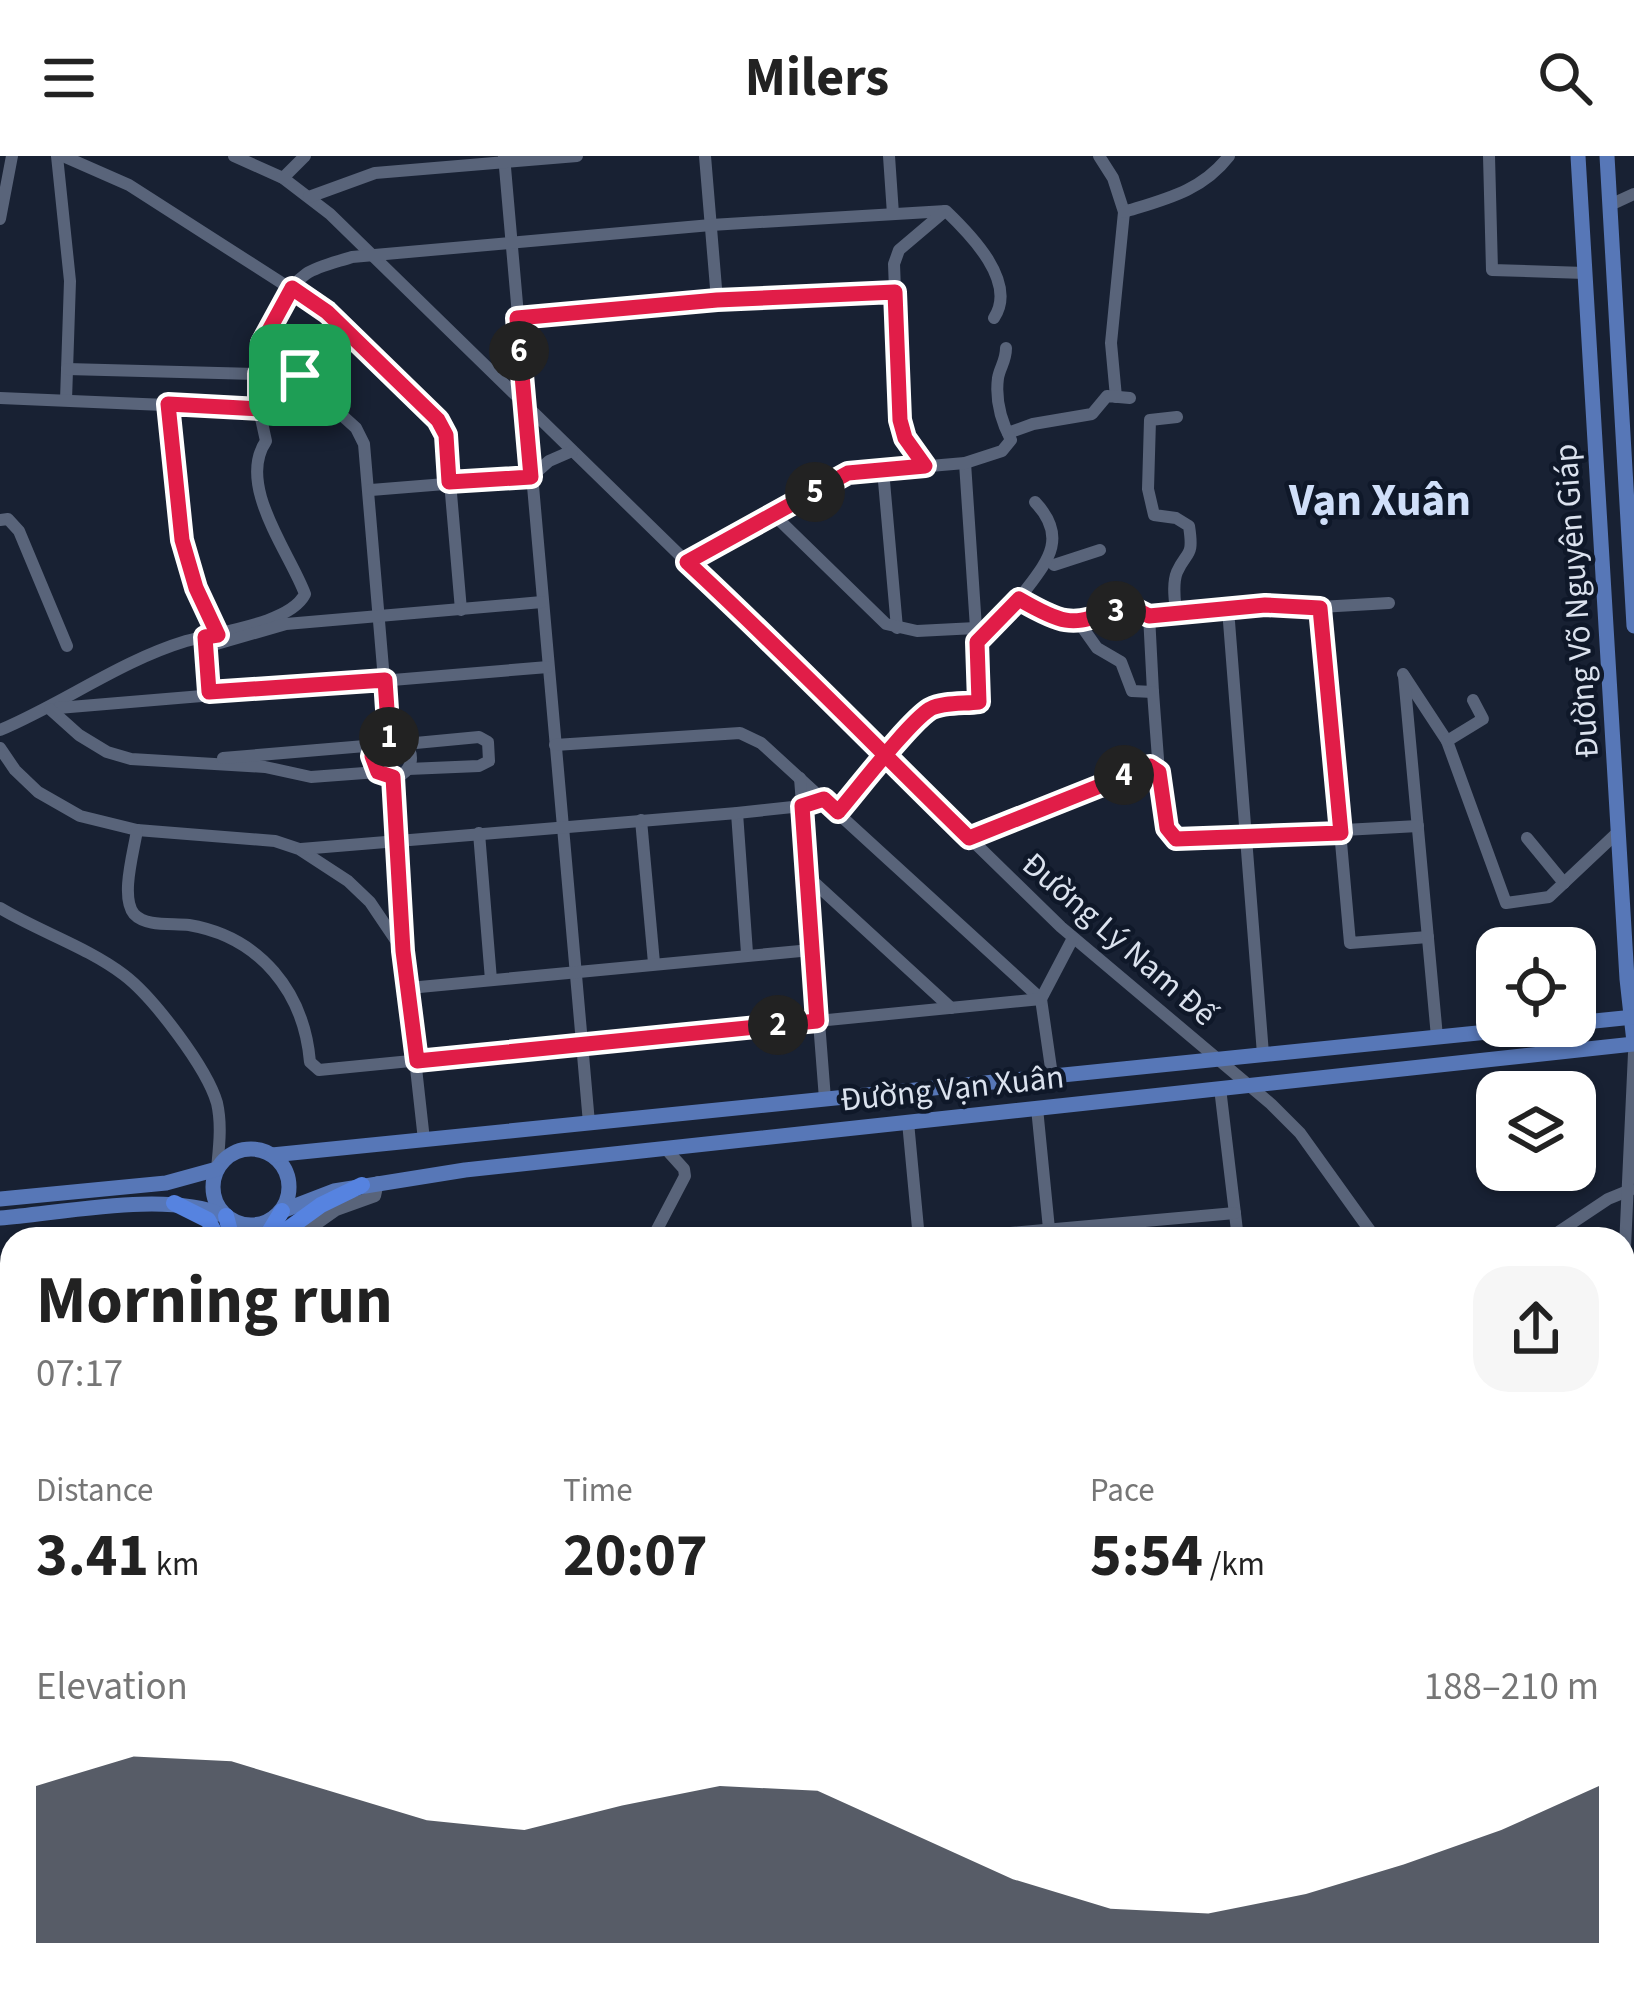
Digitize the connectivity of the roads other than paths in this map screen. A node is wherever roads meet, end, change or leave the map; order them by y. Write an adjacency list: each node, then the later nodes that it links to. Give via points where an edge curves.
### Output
1 (12, 156): 22 (street)
2 (60, 156): 27 (street, via 129,185); 34 (street)
3 (234, 156): 15 (street, Đường Lý Nam Đế)
4 (262, 156): 15 (street)
5 (305, 156): 15 (street)
6 (577, 156): 14 (street)
7 (705, 156): 23 (street)
8 (889, 156): 21 (street)
9 (1099, 156): 20 (street)
10 (1229, 156): 20 (street, via 1197,188)
11 (1489, 156): 26 (street, via 1492,270)
12 (1578, 156): 26 (main road, Đường Võ Nguyên Giáp)
13 (1607, 156): 18 (main road, Đường Võ Nguyên Giáp)
14 (504, 159): 17 (street, via 375,172); 24 (street)
15 (276, 175): 17 (street, Đường Lý Nam Đế)
16 (1634, 194): 18 (street)
17 (309, 197): 25 (street, Đường Lý Nam Đế)
18 (1610, 205): 67 (main road, Đường Võ Nguyên Giáp)
19 (946, 211): 21 (street); 28 (street, via 898,250); 31 (street, via 990,261 1000,297)
20 (1124, 212): 43 (street, via 1111,343 1123,398 1103,397 1092,413)
21 (893, 214): 23 (street)
22 (0, 219)
23 (711, 225): 24 (street); 29 (street)
24 (511, 243): 25 (street); 30 (street)
25 (373, 255): 27 (street, via 308,272); 40 (street, Đường Lý Nam Đế)
26 (1585, 272): 91 (main road, Đường Võ Nguyên Giáp)
27 (292, 288): 32 (street); 49 (street, via 438,420)
28 (895, 292): 29 (street); 46 (street, via 900,420)
29 (717, 300): 30 (street)
30 (517, 318): 40 (street)
31 (994, 318)
32 (262, 343): 35 (street); 36 (street)
33 (1006, 348): 43 (street, via 997,395)
34 (67, 369): 35 (street); 38 (street)
35 (259, 374): 36 (street); 41 (street)
36 (300, 375): 50 (street, via 356,428)
37 (0, 398): 38 (street)
38 (66, 400): 39 (street)
39 (168, 404): 41 (street); 70 (street, via 182,540)
40 (524, 404): 44 (street, Đường Lý Nam Đế); 48 (street)
41 (259, 409): 70 (street, via 266,442 256,458 266,517 305,594 298,605)
42 (1177, 417): 63 (street, via 1150,420 1147,459 1154,515 1190,526)
43 (1008, 433): 45 (street, via 1002,451)
44 (572, 452): 48 (street); 55 (street, Đường Lý Nam Đế)
45 (964, 463): 46 (street); 69 (street)
46 (925, 466): 47 (street)
47 (883, 470): 52 (street, via 848,473); 68 (street)
48 (531, 477): 49 (street); 58 (street)
49 (449, 482): 50 (street); 62 (street)
50 (371, 490): 65 (street)
51 (1035, 502): 56 (street, via 1054,536)
52 (773, 514): 55 (street); 68 (street, via 876,618)
53 (0, 520): 71 (street, via 19,531)
54 (1100, 550): 56 (street)
55 (687, 562): 84 (street, Đường Lý Nam Đế)
56 (1048, 566): 57 (street)
57 (1019, 599): 66 (street); 69 (street)
58 (542, 602): 62 (street); 72 (street)
59 (1389, 603): 60 (street)
60 (1320, 608): 61 (street); 102 (street)
61 (1228, 609): 63 (street); 103 (street)
62 (461, 610): 65 (street)
63 (1176, 613): 64 (street)
64 (1149, 616): 66 (street, via 1133,608); 75 (street)
65 (379, 617): 70 (street); 73 (street)
66 (1080, 624): 75 (street, via 1097,648 1121,662 1134,692)
67 (1634, 626)
68 (897, 628): 69 (street)
69 (977, 635): 84 (street, via 979,702 932,708)
70 (210, 640): 74 (street); 77 (street, via 129,662)
71 (67, 646)
72 (548, 667): 73 (street); 82 (street)
73 (385, 680): 74 (street); 80 (street)
74 (209, 692): 77 (street)
75 (1153, 692): 88 (street)
76 (1473, 700): 79 (street, via 1484,719)
77 (50, 709): 78 (street); 85 (street, via 107,752)
78 (0, 730)
79 (1448, 741): 98 (street, via 1403,674); 109 (street, via 1506,903 1549,897)
80 (383, 742): 81 (street); 85 (street); 87 (street, via 372,756)
81 (405, 744): 86 (street); 86 (street, via 488,742 489,761 479,766)
82 (555, 745): 90 (street, via 740,733); 97 (street)
83 (0, 748): 99 (street, via 56,805)
84 (886, 758): 94 (street); 105 (street, Đường Lý Nam Đế)
85 (185, 761): 87 (street, via 311,777)
86 (408, 769): 89 (street)
87 (378, 772): 89 (street)
88 (1159, 772): 103 (street, via 1172,837); 105 (street, via 1150,766 1098,784)
89 (393, 777): 104 (street)
90 (800, 778): 92 (street); 93 (street)
91 (1626, 798): 100 (main road, Đường Võ Nguyên Giáp)
92 (824, 799): 93 (street); 94 (street)
93 (802, 806): 95 (street); 108 (street)
94 (838, 812): 120 (street)
95 (737, 813): 96 (street); 115 (street)
96 (641, 820): 97 (street); 116 (street)
97 (562, 825): 101 (street); 117 (street)
98 (1418, 826): 102 (street); 111 (street)
99 (136, 830): 107 (street, via 254,837); 131 (street, via 132,912 216,931 259,956 288,989 313,1067)
100 (1618, 832): 109 (street); 122 (main road, Đường Võ Nguyên Giáp)
101 (479, 833): 104 (street); 118 (street)
102 (1341, 833): 103 (street); 111 (street, via 1350,943)
103 (1247, 836): 129 (street)
104 (399, 838): 107 (street); 114 (street)
105 (969, 838): 112 (street, Đường Lý Nam Đế)
106 (1527, 838): 109 (street)
107 (299, 849): 114 (street, via 370,902)
108 (806, 874): 113 (street); 121 (street)
109 (1564, 884)
110 (0, 908): 142 (street, via 94,956 149,999 210,1084 220,1129)
111 (1428, 937): 126 (street)
112 (1073, 938): 120 (street); 130 (street, Đường Lý Nam Đế)
113 (811, 950): 115 (street); 123 (street)
114 (403, 951): 119 (street)
115 (747, 953): 116 (street)
116 (654, 963): 117 (street)
117 (575, 972): 118 (street); 127 (street)
118 (491, 980): 119 (street)
119 (409, 988): 131 (street)
120 (1042, 999): 121 (street); 132 (street)
121 (951, 1008): 123 (street)
122 (1633, 1018): 124 (main road); 128 (main road, Đường Võ Nguyên Giáp)
123 (817, 1021): 127 (street); 135 (street)
124 (1596, 1021)
125 (1476, 1033): 126 (main road, Đường Vạn Xuân)
126 (1437, 1037): 129 (main road, Đường Vạn Xuân)
127 (581, 1045): 131 (street); 138 (street)
128 (1634, 1047): 133 (main road, Đường Vạn Xuân); 144 (street)
129 (1263, 1054): 130 (main road, Đường Vạn Xuân)
130 (1216, 1058): 132 (main road, Đường Vạn Xuân); 133 (street, Đường Lý Nam Đế)
131 (417, 1061): 139 (street)
132 (1052, 1075): 135 (main road, Đường Vạn Xuân)
133 (1251, 1085): 134 (main road, Đường Vạn Xuân); 161 (street, Đường Lý Nam Đế, via 1300,1133)
134 (1220, 1088): 136 (main road, Đường Vạn Xuân); 148 (street)
135 (825, 1099): 138 (main road, Đường Vạn Xuân)
136 (1037, 1108): 137 (main road, Đường Vạn Xuân); 158 (street)
137 (908, 1122): 140 (main road, Đường Vạn Xuân); 157 (street)
138 (589, 1123): 139 (main road, Đường Vạn Xuân)
139 (424, 1140): 141 (main road, Đường Vạn Xuân)
140 (665, 1148): 143 (main road, Đường Vạn Xuân); 156 (street, via 685,1176)
141 (272, 1156): 142 (main road, via 249,1148); 147 (main road, via 288,1175)
142 (217, 1168): 145 (main road, via 166,1184); 149 (main road, via 213,1194)
143 (370, 1183): 147 (main road, Đường Vạn Xuân); 154 (highway); 155 (street, via 375,1196)
144 (1630, 1190): 162 (street); 163 (street)
145 (0, 1199)
146 (174, 1203): 149 (main road); 150 (main road); 151 (highway)
147 (282, 1211): 149 (main road, via 249,1226); 153 (highway)
148 (1235, 1213): 159 (street); 160 (street)
149 (226, 1216): 152 (highway)
150 (0, 1218)
151 (212, 1227)
152 (229, 1227)
153 (272, 1227)
154 (291, 1227)
155 (312, 1227)
156 (658, 1227)
157 (919, 1227)
158 (1049, 1227)
159 (1112, 1227)
160 (1237, 1227)
161 (1367, 1227)
162 (1566, 1227)
163 (1627, 1227)

